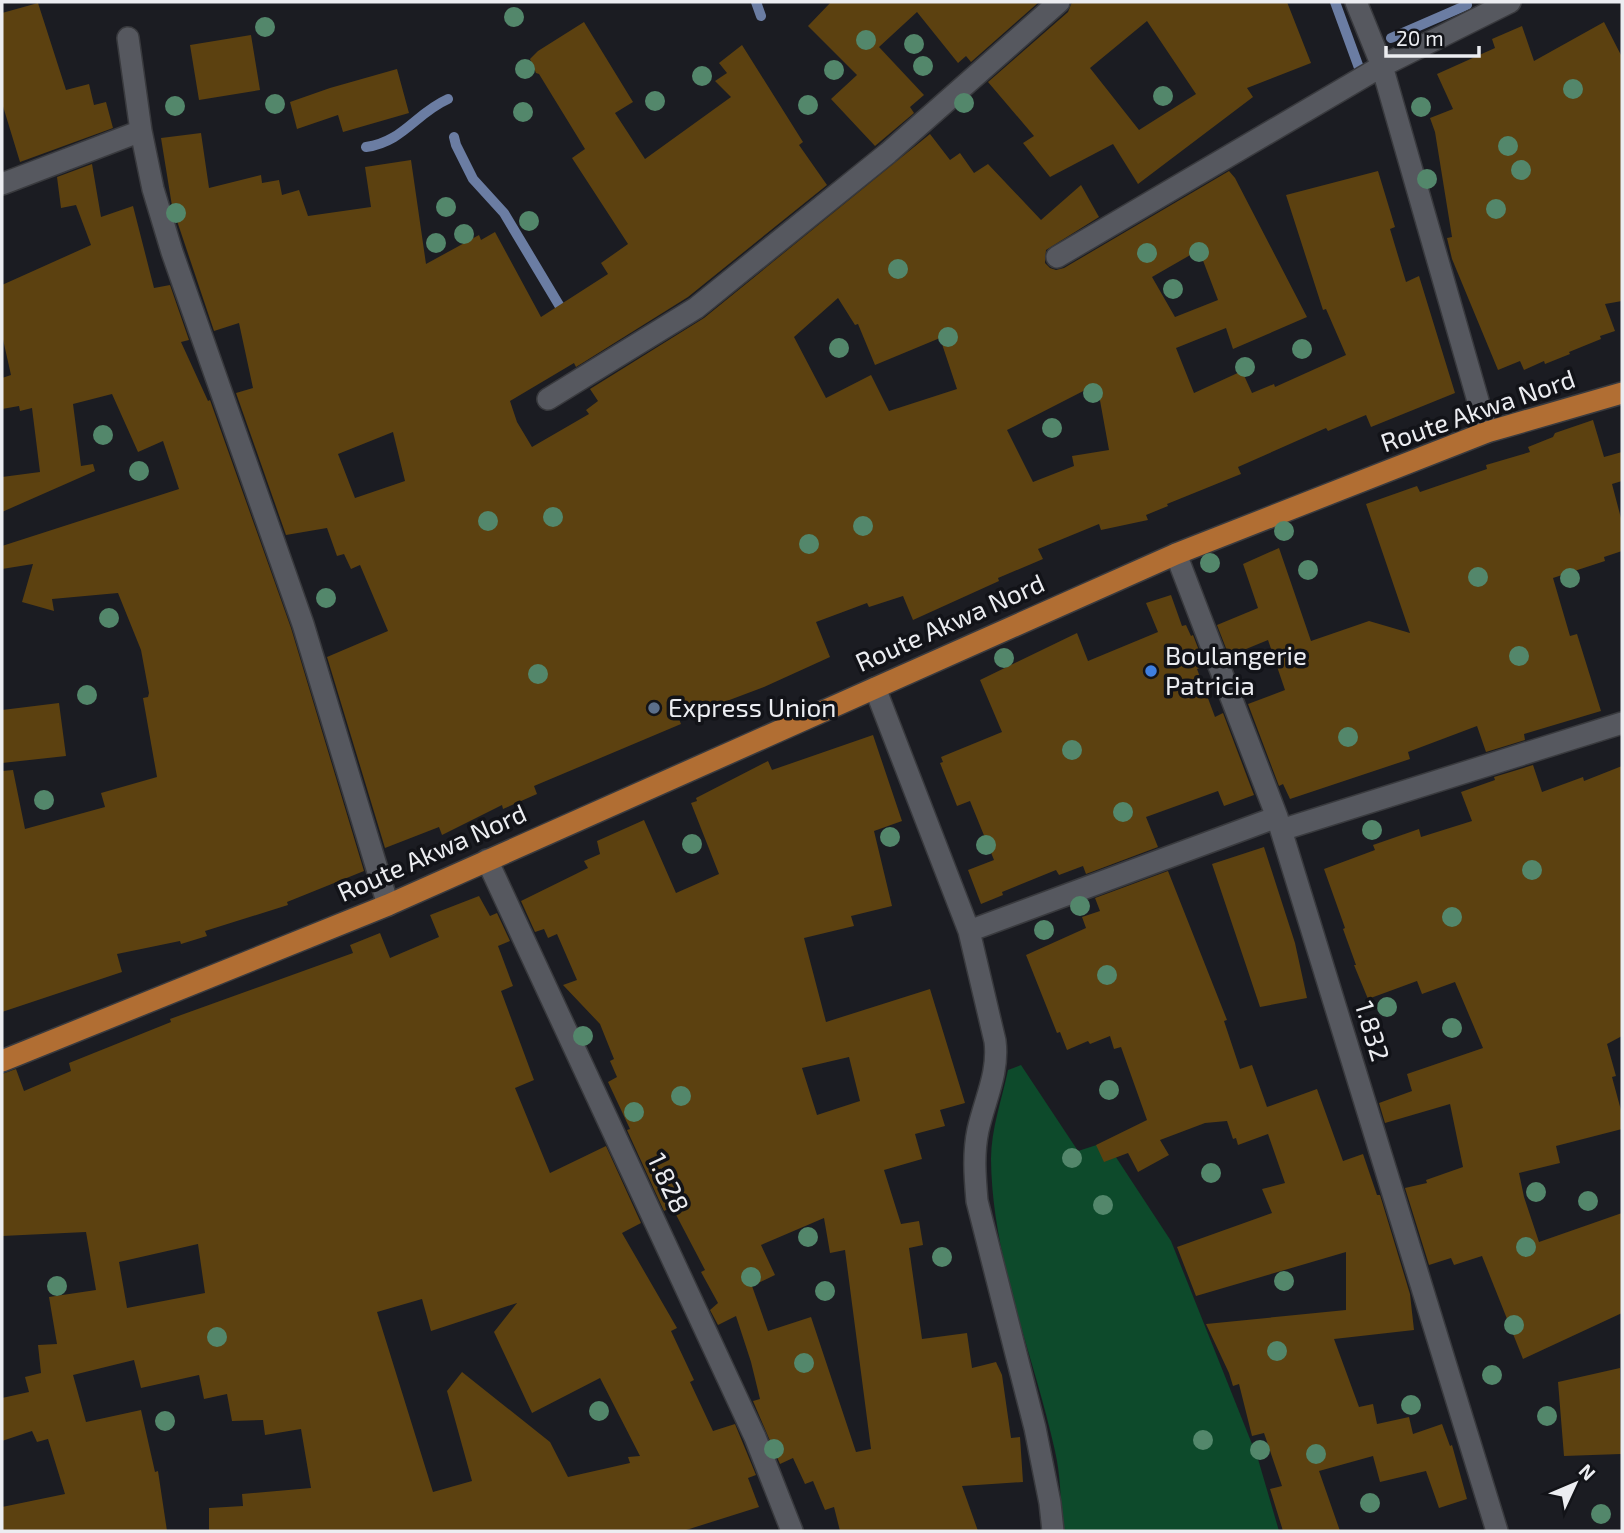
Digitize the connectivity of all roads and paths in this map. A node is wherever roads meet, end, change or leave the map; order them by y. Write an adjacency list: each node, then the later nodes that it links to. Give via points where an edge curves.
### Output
1 (1059, 2): 10 (street, via 888,152 696,308)
2 (1356, 2): 5 (street)
3 (1510, 2): 5 (street)
4 (128, 38): 6 (street)
5 (1382, 66): 8 (street); 11 (street)
6 (141, 131): 7 (street); 17 (street, via 172,252 303,624)
7 (2, 184)
8 (1057, 257)
9 (1622, 393): 11 (main road, Route Akwa Nord)
10 (548, 398)
11 (1488, 432): 12 (main road, Route Akwa Nord)
12 (1176, 554): 13 (main road, Route Akwa Nord); 15 (street, 1.832)
13 (875, 688): 16 (main road, Route Akwa Nord); 18 (street)
14 (1622, 723): 15 (street)
15 (1279, 824): 18 (street); 22 (street, 1.832)
16 (487, 860): 17 (main road, Route Akwa Nord); 20 (street, 1.828, via 755,1437)
17 (388, 905): 19 (main road, Route Akwa Nord)
18 (969, 930): 21 (street, via 997,1056 978,1131 977,1201 1035,1428)
19 (2, 1061)
20 (792, 1531)
21 (1053, 1531)
22 (1497, 1531)

